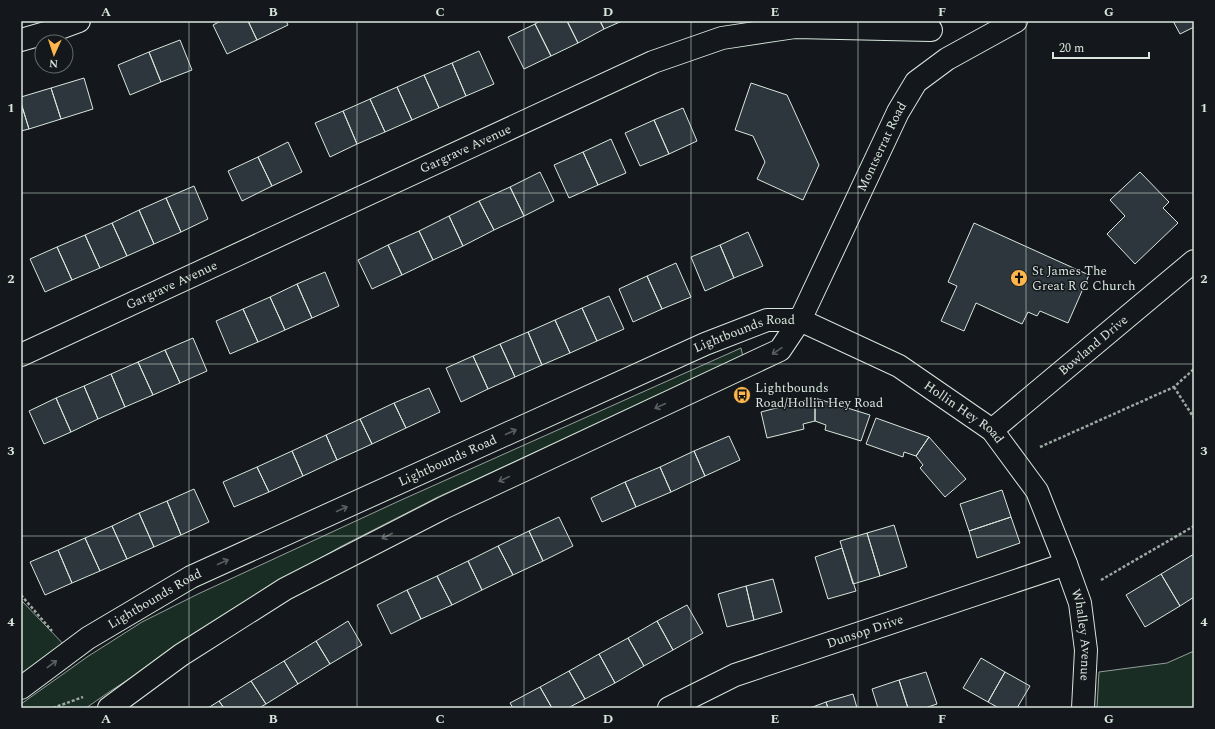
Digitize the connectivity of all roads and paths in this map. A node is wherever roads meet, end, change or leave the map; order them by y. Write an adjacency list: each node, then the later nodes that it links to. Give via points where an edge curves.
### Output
1 (79, 21): 4 (street)
2 (1016, 21): 5 (street, Montserrat Road)
3 (929, 26): 5 (street); 8 (street, Gargrave Avenue, via 795,27 722,38 653,62)
4 (21, 40)
5 (947, 59): 7 (street, Montserrat Road, via 916,82 898,112)
6 (1194, 261): 12 (street, Bowland Drive)
7 (800, 320): 12 (street, Hollin Hey Road, via 899,366); 18 (street, Lightbounds Road, one-way to 7, via 191,577 705,344 767,320); 20 (street, Lightbounds Road, one-way to 20, via 780,350 443,508 285,589 181,654)
8 (21, 356)
9 (1194, 369): 10 (path)
10 (1174, 388): 11 (path); 13 (path)
11 (1194, 418)
12 (992, 430): 13 (street, Hollin Hey Road)
13 (1013, 459): 15 (street, Hollin Hey Road, via 1036,491)
14 (1194, 526): 17 (path)
15 (1066, 564): 17 (street, Whalley Avenue); 21 (street, Dunsop Drive, via 734,675)
16 (21, 595): 18 (path)
17 (1077, 595): 22 (street, Whalley Avenue, via 1086,650)
18 (70, 651): 19 (street, Lightbounds Road, one-way to 18)
19 (21, 688)
20 (109, 708)
21 (669, 708)
22 (1082, 708)

